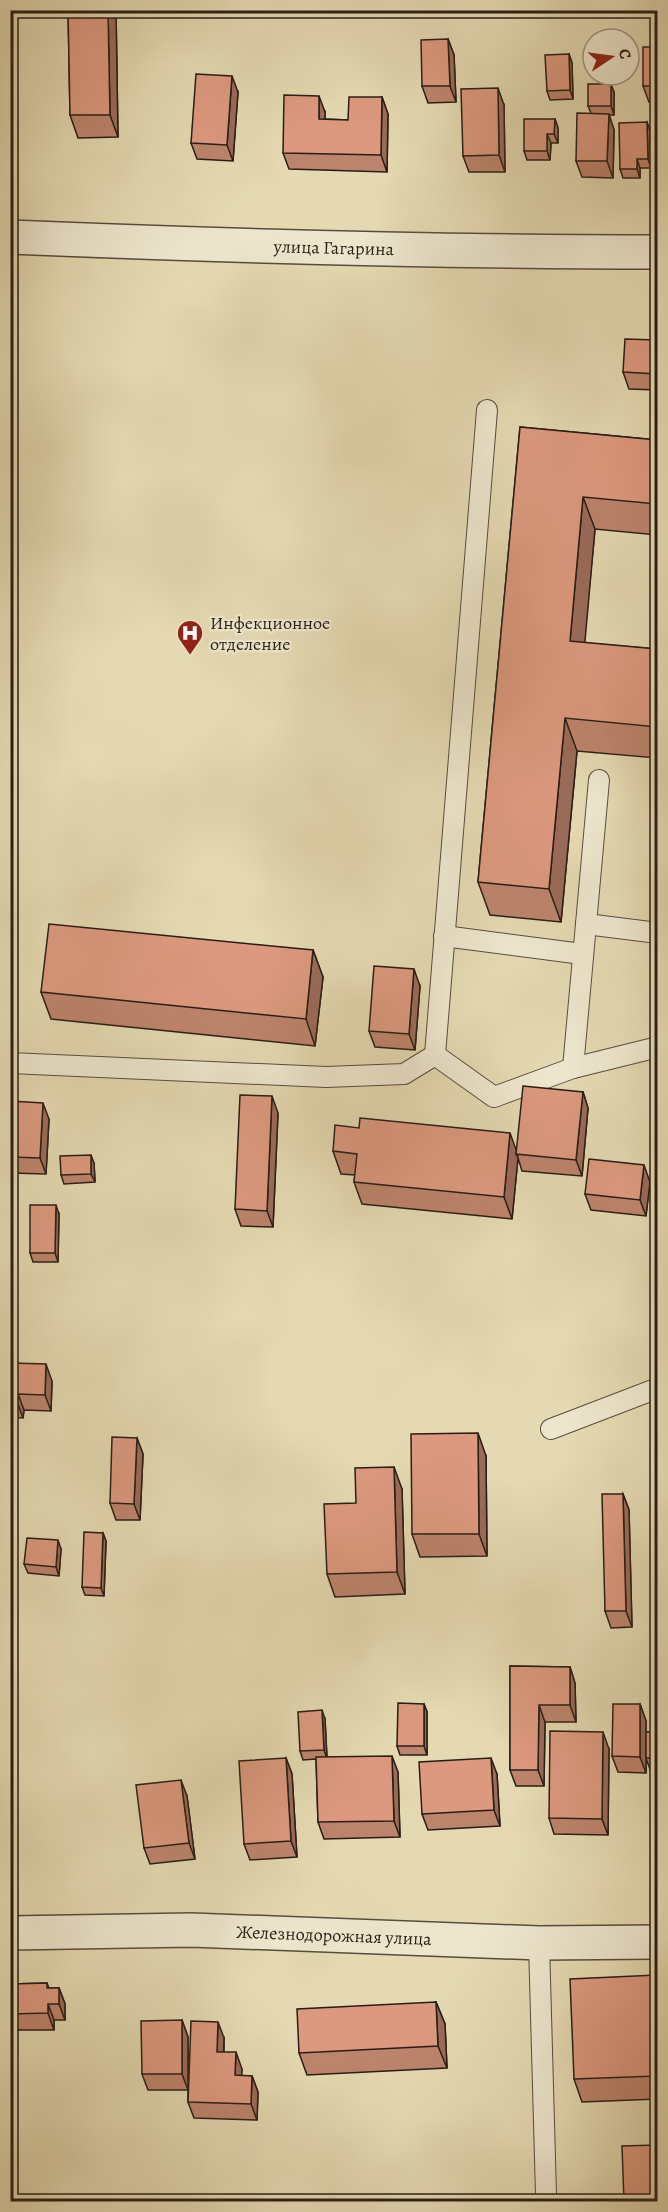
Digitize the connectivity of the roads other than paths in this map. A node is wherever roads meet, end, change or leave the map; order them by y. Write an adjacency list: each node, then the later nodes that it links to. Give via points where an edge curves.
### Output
1 (10, 237): 2 (street, улица Гагарина, via 253,247)
2 (657, 252)
3 (487, 410): 7 (lane)
4 (598, 780): 5 (lane)
5 (586, 924): 6 (lane); 8 (lane)
6 (657, 933)
7 (444, 936): 8 (lane); 10 (lane)
8 (582, 954): 12 (lane)
9 (657, 1047): 12 (lane)
10 (435, 1055): 11 (lane, via 404,1074 326,1077); 12 (lane, via 494,1097)
11 (10, 1063)
12 (573, 1068)
13 (657, 1388): 14 (lane)
14 (551, 1429)
15 (10, 1933): 17 (street, Железнодорожная улица, via 191,1930)
16 (657, 1942): 17 (street, Железнодорожная улица)
17 (539, 1943): 18 (lane)
18 (546, 2194)

